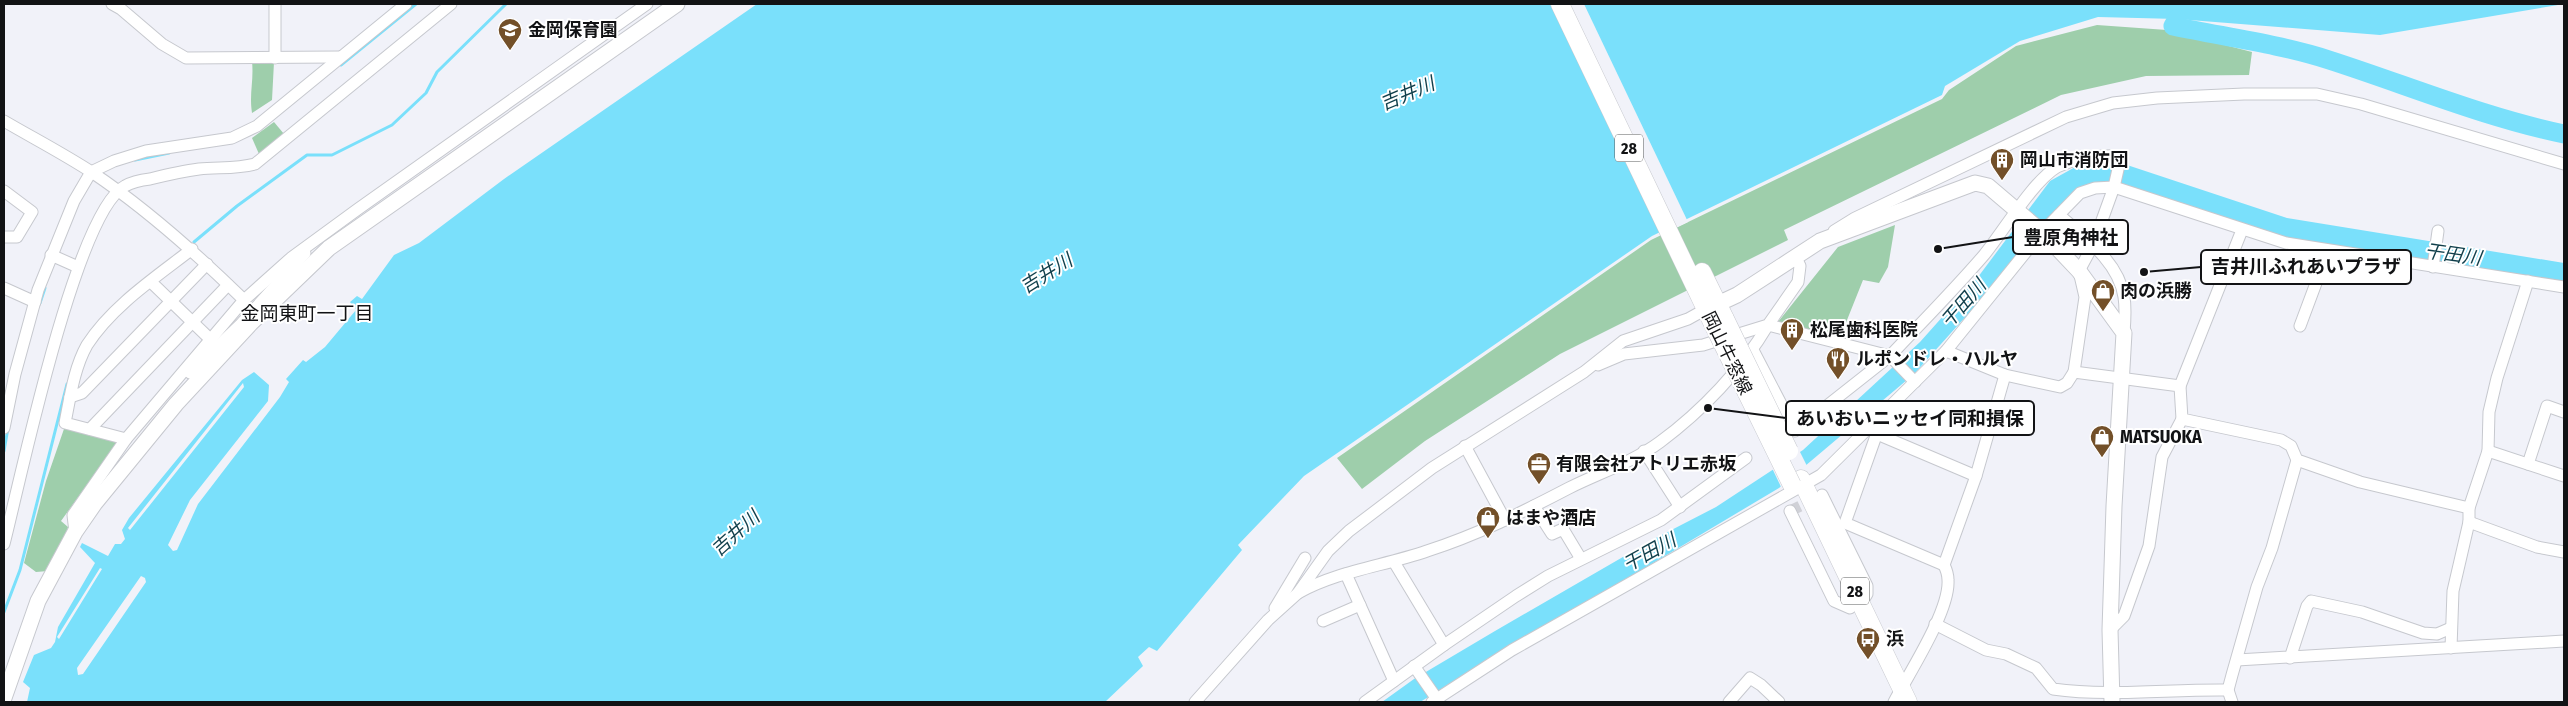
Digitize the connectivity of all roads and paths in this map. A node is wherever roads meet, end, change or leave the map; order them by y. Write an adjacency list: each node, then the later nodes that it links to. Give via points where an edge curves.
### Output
1 (112, 4): 10 (street, via 162,44 186,58)
2 (275, 4): 10 (street)
3 (406, 4): 9 (street)
4 (451, 4): 15 (street, via 255,164 159,176)
5 (646, 4): 23 (street)
6 (677, 4): 44 (street, via 329,248)
7 (1560, 4): 39 (main road, 岡山牛窓線 / 28)
8 (1573, 4): 39 (main road, 岡山牛窓線 / 28)
9 (340, 57): 10 (street); 13 (street, via 257,126 232,138 146,151)
10 (275, 58)
11 (4, 121): 13 (street)
12 (2564, 164): 24 (street, via 2317,94 2157,98 2113,104 2066,117 1855,218)
13 (91, 172): 15 (street); 29 (street, via 74,200)
14 (2115, 185): 17 (street, via 2121,156 2078,160 2056,168 2043,178); 18 (street, via 2080,193); 19 (street); 25 (street)
15 (117, 190): 26 (street); 32 (street, via 91,233)
16 (4, 191): 22 (street, via 32,212 17,237)
17 (2021, 214): 20 (street); 24 (street, via 1988,186 1974,183); 52 (street)
18 (2059, 215): 20 (street); 25 (street)
19 (2242, 230): 27 (street); 58 (street)
20 (2040, 231): 33 (street); 51 (street)
21 (2438, 234): 31 (street)
22 (4, 237)
23 (316, 240): 40 (street); 44 (street)
24 (1820, 240): 28 (street)
25 (2093, 245): 33 (street); 48 (street, via 2104,257 2124,296)
26 (192, 249): 30 (street); 34 (street)
27 (2328, 251): 31 (street); 47 (street)
28 (1795, 256): 43 (street); 46 (street, via 1800,266 1798,282)
29 (55, 257): 32 (street); 42 (street)
30 (207, 264): 36 (street); 41 (street)
31 (2433, 265): 35 (street)
32 (78, 267): 86 (street, via 58,330)
33 (2079, 271): 48 (street); 54 (street, via 2085,297)
34 (151, 282): 41 (street); 59 (street, via 120,307 87,346)
35 (2528, 282): 37 (street); 70 (street, via 2497,378 2490,412)
36 (228, 285): 40 (street); 45 (street)
37 (2564, 287)
38 (4, 288): 42 (street)
39 (1703, 290): 43 (main road, 岡山牛窓線 / 28)
40 (244, 300): 49 (street)
41 (171, 301): 45 (street); 59 (street, via 82,393)
42 (34, 302): 64 (street)
43 (1715, 314): 53 (street, via 1688,319 1622,341); 76 (main road, 岡山牛窓線 / 28, bridge)
44 (250, 320): 60 (street, via 171,392); 85 (street, via 176,404)
45 (192, 322): 49 (street); 65 (street)
46 (1768, 325): 50 (street); 52 (street); 53 (street, via 1703,345 1624,354)
47 (2300, 326)
48 (2124, 333): 56 (street)
49 (210, 339): 60 (street)
50 (1753, 350): 52 (street, via 1795,431); 69 (street, via 1693,414)
51 (1946, 351): 55 (street); 57 (street)
52 (1891, 358): 57 (street)
53 (1584, 372): 68 (street)
54 (2074, 372): 55 (street, via 2068,383 2060,387); 56 (street)
55 (2005, 375): 74 (street)
56 (2122, 377): 58 (street); 100 (street)
57 (1914, 381): 62 (street)
58 (2180, 386): 63 (street)
59 (70, 397): 65 (street, via 65,423)
60 (160, 398): 67 (street)
61 (2564, 412): 73 (street, via 2547,406)
62 (1884, 414): 66 (street); 76 (street, via 1840,458)
63 (2182, 419): 72 (street, via 2281,440 2291,446); 100 (street, via 2162,457 2149,546 2124,616)
64 (4, 428)
65 (90, 430): 67 (street)
66 (1877, 434): 74 (street); 84 (street)
67 (126, 439): 85 (street, via 73,515)
68 (1465, 446): 82 (street); 93 (street, via 1349,531 1328,550)
69 (1644, 451): 78 (street); 79 (street)
70 (2488, 451): 73 (street); 80 (street)
71 (1746, 458): 79 (street)
72 (2297, 460): 80 (street, via 2360,482); 105 (street)
73 (2528, 464): 75 (street)
74 (1976, 476): 91 (street)
75 (2564, 476)
76 (1798, 485): 95 (main road, 岡山牛窓線 / 28); 112 (street, via 1512,650)
77 (1822, 495): 84 (street)
78 (1534, 506): 82 (street); 89 (street, via 1552,534 1563,529)
79 (1680, 507): 89 (street, via 1661,520)
80 (2470, 508): 83 (street)
81 (1790, 511): 95 (street, via 1834,601)
82 (1505, 520): 90 (street, via 1462,540)
83 (2469, 522): 87 (street, via 2537,547); 99 (street, via 2453,591)
84 (1842, 526): 91 (street); 95 (street, via 1867,586 1867,594)
85 (75, 532): 110 (street, via 38,601)
86 (4, 544)
87 (2564, 552)
88 (1305, 558): 96 (street)
89 (1580, 559): 102 (street, via 1548,576)
90 (1394, 562): 92 (street); 102 (street)
91 (1944, 565): 98 (street, via 1947,592)
92 (1346, 574): 93 (street, via 1319,581); 94 (street)
93 (1298, 593): 96 (street)
94 (1360, 604): 97 (street); 107 (street)
95 (1856, 606): 111 (main road, 岡山牛窓線 / 28)
96 (1268, 620): 113 (street)
97 (1323, 621)
98 (1935, 624): 109 (street, via 1986,650 2006,654 2036,668 2053,689); 111 (street)
99 (2450, 628): 103 (street); 104 (street, via 2437,634 2423,633 2314,600 2307,606)
100 (2110, 630): 109 (street)
101 (2564, 641): 103 (street)
102 (1444, 644): 106 (street)
103 (2450, 648): 104 (street)
104 (2290, 658): 105 (street)
105 (2237, 660): 108 (street)
106 (1416, 668): 107 (street); 112 (street)
107 (1394, 681): 114 (street)
108 (2228, 690): 109 (street, via 2168,689); 117 (street)
109 (2112, 697)
110 (4, 698)
111 (1899, 699)
112 (1435, 700)
113 (1195, 702)
114 (1365, 702)
115 (1729, 702): 116 (street, via 1750,678)
116 (1779, 702)
117 (2232, 702)

